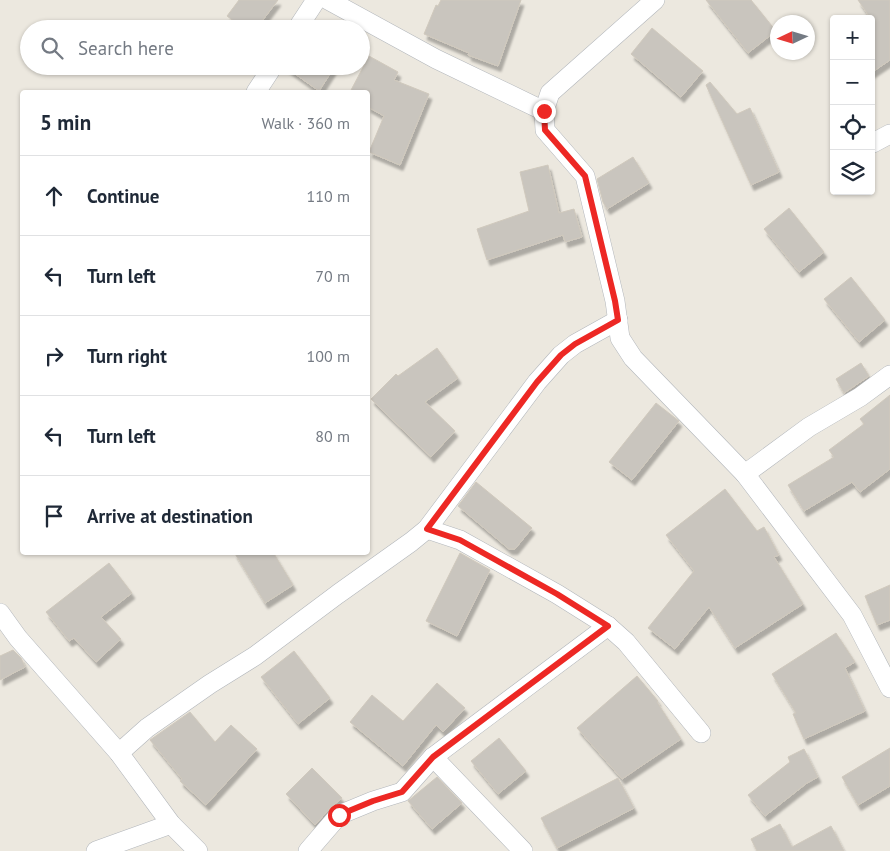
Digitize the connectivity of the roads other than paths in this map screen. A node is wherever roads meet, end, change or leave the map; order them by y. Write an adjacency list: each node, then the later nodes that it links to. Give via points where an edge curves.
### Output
1 (316, 0): 4 (street)
2 (328, 0): 5 (street)
3 (655, 0): 9 (street, via 550,93)
4 (304, 20)
5 (365, 20)
6 (370, 23): 9 (street)
7 (267, 75): 8 (street)
8 (257, 90)
9 (544, 111): 12 (street, via 545,130 585,176)
10 (890, 134): 11 (street)
11 (875, 142)
12 (618, 320): 14 (street, via 620,338 633,358); 15 (street, via 561,355 537,382)
13 (890, 375): 14 (street, via 809,427)
14 (745, 474): 18 (street, via 852,615)
15 (427, 529): 17 (street, via 460,540); 20 (street, via 255,656 148,728)
16 (0, 613): 20 (street)
17 (608, 626): 19 (street, via 626,642); 21 (street)
18 (890, 688)
19 (701, 733)
20 (119, 753): 22 (street)
21 (433, 757): 25 (street, via 402,792 339,815); 26 (street)
22 (171, 824): 23 (street); 24 (street)
23 (96, 851)
24 (198, 851)
25 (308, 851)
26 (523, 851)

